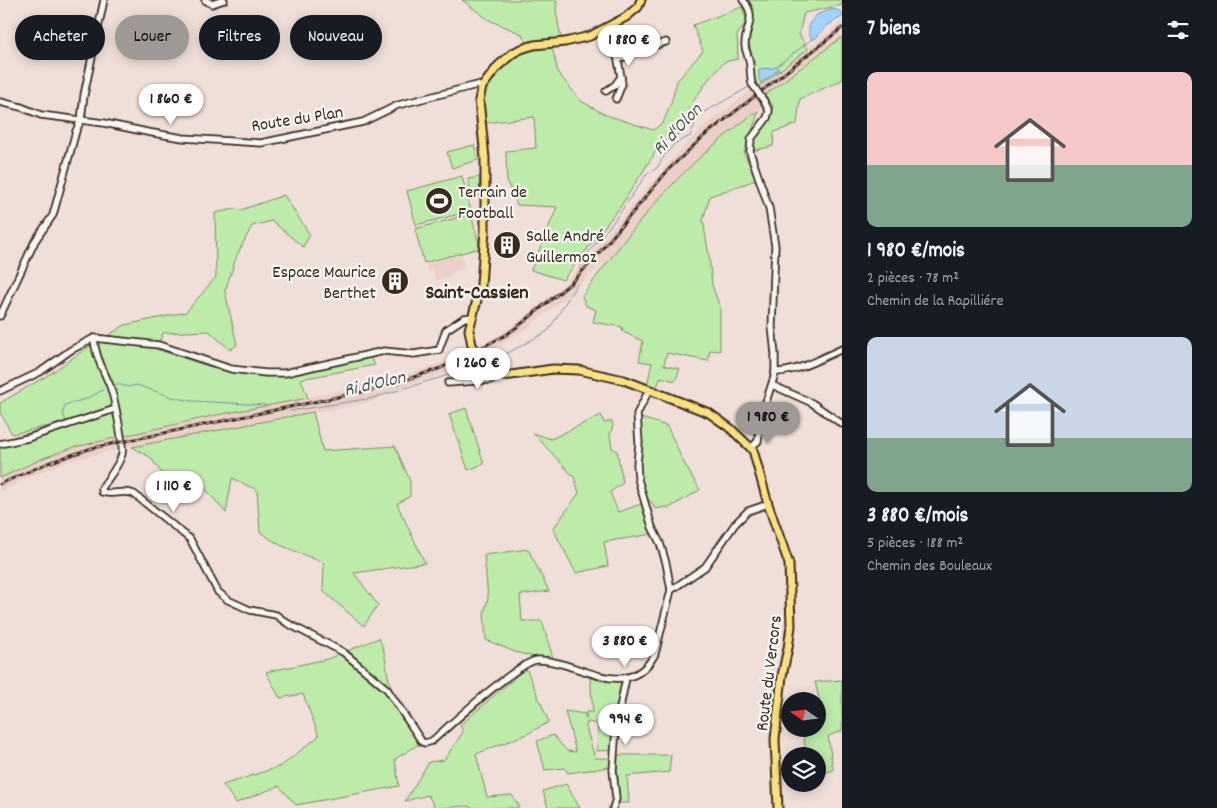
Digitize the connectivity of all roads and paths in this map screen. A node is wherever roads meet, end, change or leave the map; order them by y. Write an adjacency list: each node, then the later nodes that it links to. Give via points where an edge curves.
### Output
1 (104, 0): 14 (street)
2 (205, 0): 3 (street, via 212,4)
3 (224, 0)
4 (642, 0): 6 (main road, via 632,12)
5 (743, 0): 19 (street, bridge, via 750,9 751,22 745,48 752,84 768,111 767,118 751,138 750,152 769,208 775,246 772,326)
6 (608, 27): 8 (street); 10 (main road, via 576,40 520,49 498,66)
7 (666, 42): 8 (street)
8 (618, 60): 9 (street)
9 (620, 77): 11 (street); 12 (street, via 622,84)
10 (482, 87): 14 (street, Route du Plan, via 477,85 398,106 363,122 261,143 183,138); 16 (main road, via 479,100 485,158 485,230 482,276)
11 (606, 91)
12 (616, 98)
13 (0, 102): 14 (street, Route du Plan, via 41,116)
14 (81, 120): 15 (street, via 53,215 35,241)
15 (0, 316)
16 (472, 317): 17 (street, via 464,318 446,330 439,350 414,354 384,351 285,373 231,369 159,345); 20 (main road, bridge, via 468,330 472,345 484,366)
17 (94, 338): 24 (street, via 40,372); 25 (street, via 97,357)
18 (842, 349): 19 (street, via 798,367)
19 (775, 372): 22 (street)
20 (497, 375): 21 (street, via 490,380); 23 (main road, Route du Vercors, via 553,369 579,370 614,377)
21 (448, 383)
22 (772, 384): 26 (street, via 812,403); 28 (street, via 760,420 758,441)
23 (649, 390): 28 (main road, Route du Vercors, via 709,413); 30 (street, via 637,414 638,479 666,563)
24 (0, 392)
25 (115, 409): 27 (street); 31 (street, via 122,455 102,492 128,491 134,494 190,539 216,589 228,600 250,610 276,614 343,652 387,689 422,742 432,741 519,668 536,659 558,662 610,678)
26 (842, 424)
27 (0, 444)
28 (751, 448): 29 (main road, Route du Vercors)
29 (768, 504): 30 (street, via 748,511 705,567); 33 (main road, Route du Vercors, via 789,564 790,640 782,676 775,739)
30 (671, 590): 31 (street, via 650,664 635,676)
31 (626, 678): 32 (street, via 616,727 613,770 616,799)
32 (613, 808)
33 (778, 808)

